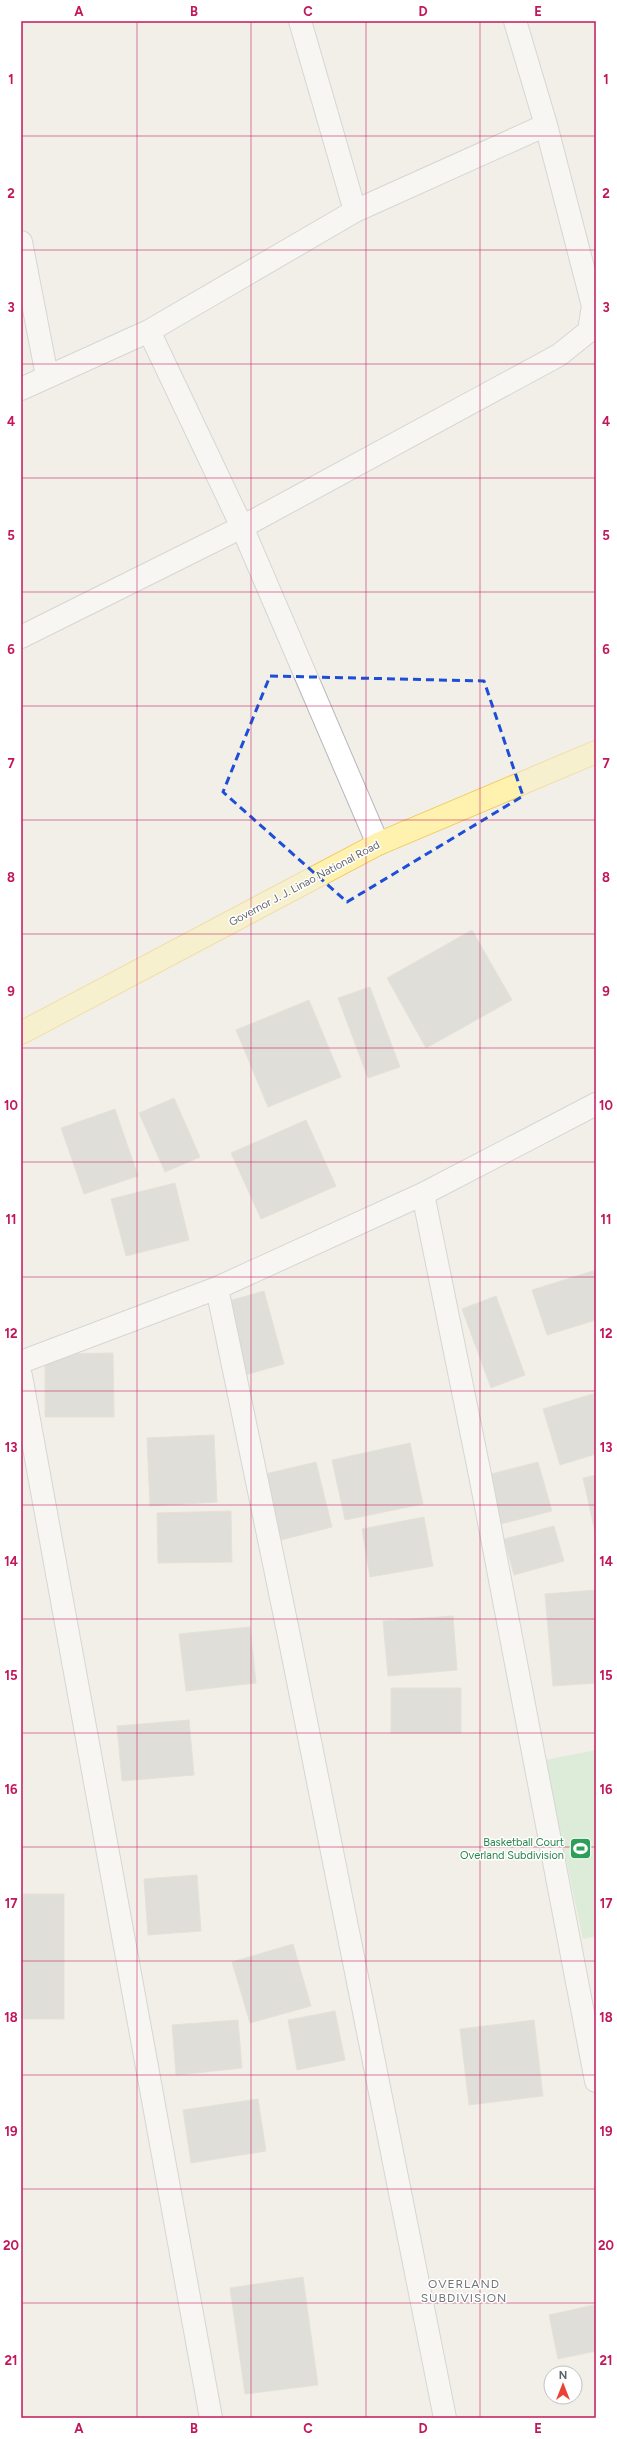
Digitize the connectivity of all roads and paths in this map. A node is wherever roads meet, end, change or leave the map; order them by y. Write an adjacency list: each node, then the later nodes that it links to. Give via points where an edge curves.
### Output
1 (300, 21): 4 (street)
2 (516, 21): 3 (street)
3 (546, 125): 4 (street); 9 (street, via 593,306 589,331 559,355)
4 (355, 210): 6 (street)
5 (21, 242): 7 (street)
6 (149, 331): 7 (street); 9 (street)
7 (47, 376): 8 (street)
8 (21, 389)
9 (242, 527): 10 (street); 12 (street)
10 (21, 637)
11 (596, 752): 12 (main road, Governor J. J. Linao National Road)
12 (378, 844): 13 (main road, Governor J. J. Linao National Road)
13 (21, 1033)
14 (596, 1104): 15 (street)
15 (423, 1194): 16 (street); 19 (street, via 480,1475)
16 (217, 1288): 17 (street); 21 (street)
17 (21, 1362)
18 (21, 1376): 20 (street)
19 (596, 2081)
20 (211, 2418)
21 (445, 2418)

